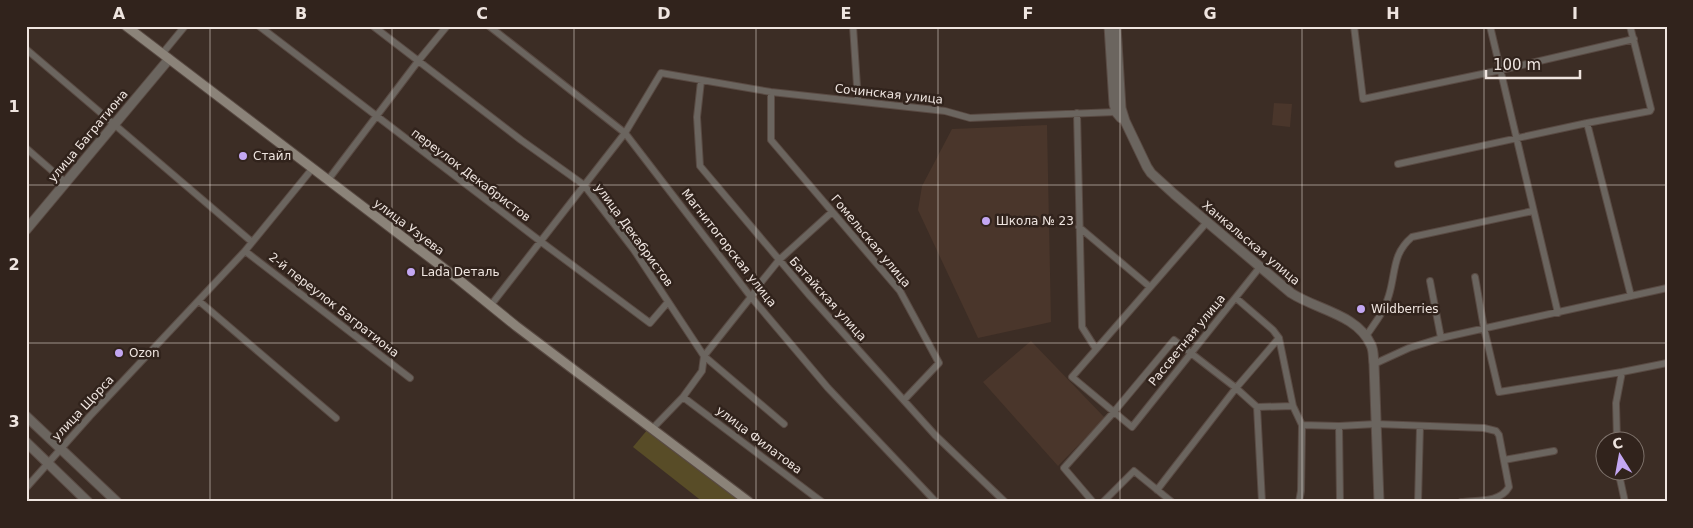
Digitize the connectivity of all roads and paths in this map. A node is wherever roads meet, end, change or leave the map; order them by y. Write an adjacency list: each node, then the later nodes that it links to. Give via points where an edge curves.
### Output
1 (126, 26): 15 (main road, улица Узуева)
2 (185, 26): 15 (street, улица Багратиона)
3 (259, 26): 23 (street, переулок Декабристов)
4 (373, 26): 16 (street, улица Декабристов)
5 (447, 26): 16 (street)
6 (489, 26): 27 (street, Магнитогорская улица)
7 (853, 26): 20 (street)
8 (1109, 26): 21 (street)
9 (1116, 26): 24 (street, Ханкальская улица, via 1120,101)
10 (1354, 26): 17 (street, via 1363,99)
11 (1490, 26): 17 (street)
12 (1630, 26): 13 (street)
13 (1634, 39): 17 (street); 25 (street, via 1652,109)
14 (26, 49): 26 (street)
15 (166, 56): 26 (street, улица Багратиона); 31 (main road, улица Узуева)
16 (419, 60): 23 (street); 34 (street, улица Декабристов)
17 (1501, 70): 28 (street)
18 (701, 81): 19 (street, Сочинская улица); 27 (street, Сочинская улица, via 661,74); 43 (street, Батайская улица, via 697,117 700,166)
19 (771, 92): 20 (street, Сочинская улица); 36 (street, Гомельская улица, via 771,140)
20 (858, 101): 22 (street, Сочинская улица, via 945,111 970,118)
21 (1116, 112): 22 (street, Сочинская улица); 24 (street, Ханкальская улица)
22 (1077, 113): 38 (street)
23 (376, 116): 32 (street); 40 (street, переулок Декабристов)
24 (1125, 121): 37 (street, Ханкальская улица, via 1151,173)
25 (1587, 123): 28 (street); 49 (street)
26 (114, 124): 33 (street, улица Багратиона); 41 (street)
27 (625, 133): 34 (street); 50 (street, Магнитогорская улица)
28 (1516, 139): 30 (street); 35 (street)
29 (26, 148): 33 (street)
30 (1398, 164)
31 (312, 169): 32 (main road, улица Узуева); 41 (street, улица Щорса)
32 (328, 180): 54 (main road, улица Узуева)
33 (65, 182): 39 (street, улица Багратиона)
34 (584, 185): 40 (street); 53 (street, улица Декабристов, via 634,250)
35 (1533, 211): 55 (street); 57 (street, via 1412,238 1397,258 1390,294)
36 (832, 212): 43 (street); 69 (street, Гомельская улица, via 900,291 939,363)
37 (1207, 222): 44 (street, Ханкальская улица); 47 (street)
38 (1079, 227): 47 (street); 60 (street, via 1082,327)
39 (27, 228)
40 (540, 241): 53 (street, переулок Декабристов, via 650,323); 54 (street)
41 (252, 242): 42 (street, улица Щорса)
42 (245, 251): 52 (street, улица Щорса); 66 (street, 2-й переулок Багратиона)
43 (779, 260): 50 (street); 69 (street, Батайская улица)
44 (1260, 267): 51 (street, Рассветная улица); 57 (street, Ханкальская улица, via 1302,301 1354,323)
45 (1475, 277): 56 (street)
46 (1430, 281): 59 (street)
47 (1150, 287): 60 (street)
48 (1667, 288): 49 (street)
49 (1630, 296): 55 (street)
50 (752, 297): 62 (street); 94 (street, Магнитогорская улица, via 828,388)
51 (1236, 298): 58 (street); 61 (street, Рассветная улица)
52 (199, 301): 74 (street); 83 (street, улица Щорса)
53 (668, 302): 62 (street, улица Декабристов)
54 (491, 305): 80 (main road, улица Узуева)
55 (1558, 313): 56 (street)
56 (1484, 328): 59 (street); 65 (street, via 1499,392)
57 (1366, 336): 64 (street, via 1372,347)
58 (1279, 338): 67 (street); 70 (street)
59 (1442, 338): 64 (street)
60 (1096, 349): 72 (street, via 1072,377)
61 (1191, 354): 67 (street); 72 (street, Рассветная улица, via 1174,340); 72 (street, Рассветная улица, via 1132,427)
62 (704, 356): 68 (street, via 702,371); 75 (street, улица Декабристов)
63 (1667, 363): 65 (street)
64 (1374, 364): 76 (street)
65 (1622, 372): 81 (street, via 1616,403)
66 (410, 378)
67 (1236, 388): 71 (street); 89 (street)
68 (683, 397): 80 (street); 93 (street, улица Филатова)
69 (904, 400): 95 (street, Батайская улица, via 935,435)
70 (1293, 406): 71 (street); 77 (street)
71 (1257, 407): 99 (street)
72 (1114, 413): 96 (street, Рассветная улица, via 1064,468)
73 (26, 416): 83 (street)
74 (336, 418)
75 (784, 424)
76 (1376, 424): 78 (street); 79 (street); 102 (street)
77 (1302, 425): 78 (street); 100 (street)
78 (1339, 426): 101 (street)
79 (1420, 426): 85 (street, via 1490,428 1499,435); 103 (street)
80 (653, 428): 92 (main road, улица Узуева)
81 (1617, 430)
82 (26, 442): 86 (street)
83 (60, 449): 86 (street, улица Щорса); 91 (street)
84 (1554, 451): 85 (street)
85 (1504, 460): 104 (street, via 1509,487 1505,494 1495,499)
86 (48, 462): 88 (street, улица Щорса); 90 (street)
87 (1620, 480): 105 (street)
88 (26, 488)
89 (1157, 490): 97 (street, via 1134,471); 98 (street)
90 (88, 502)
91 (117, 502)
92 (749, 502)
93 (822, 502)
94 (936, 502)
95 (1005, 502)
96 (1093, 502)
97 (1103, 502)
98 (1172, 502)
99 (1262, 502)
100 (1299, 502)
101 (1340, 502)
102 (1379, 502)
103 (1418, 502)
104 (1461, 502)
105 (1625, 502)

